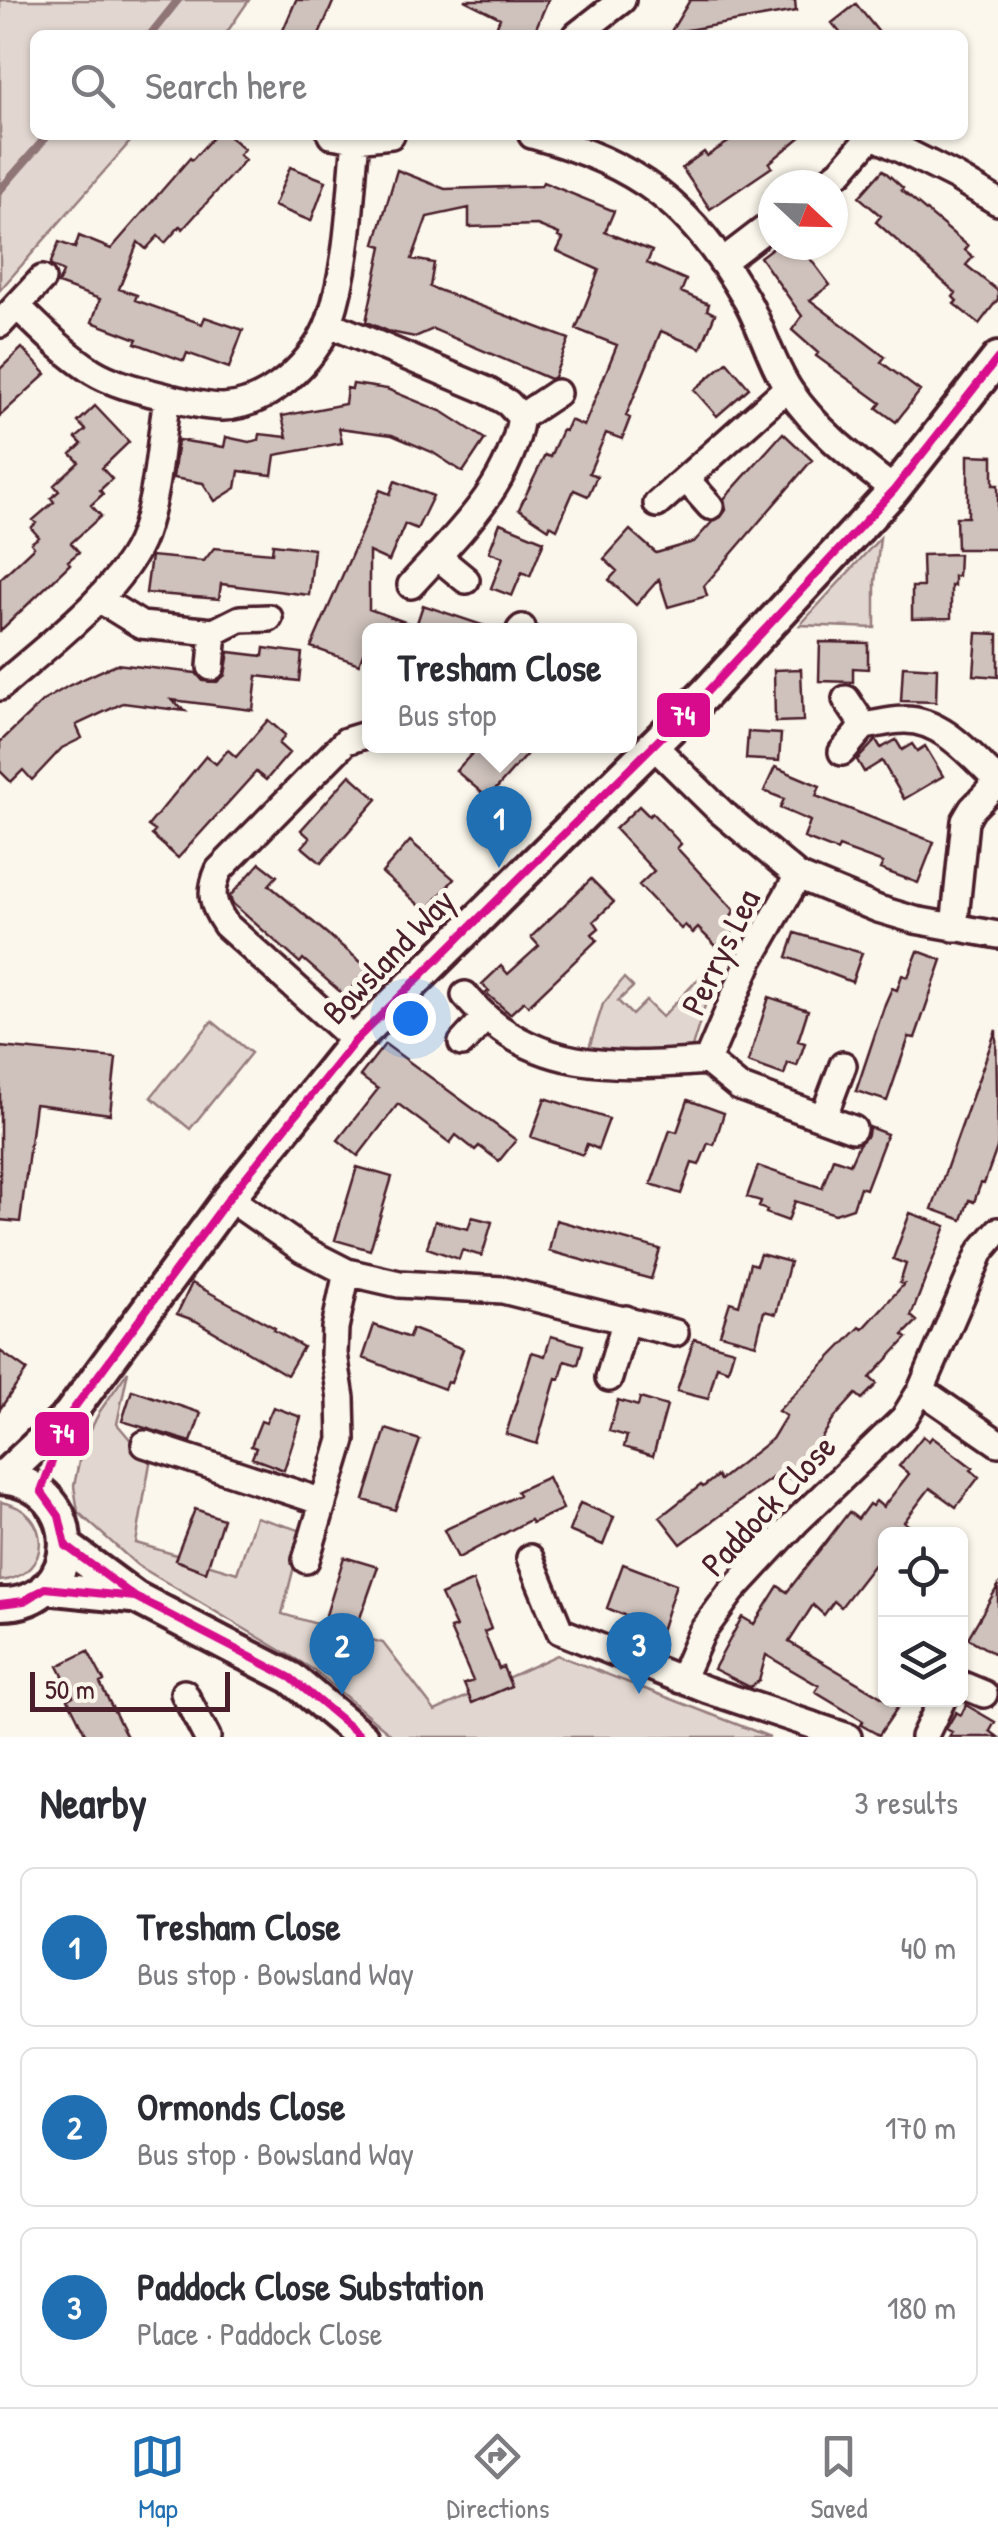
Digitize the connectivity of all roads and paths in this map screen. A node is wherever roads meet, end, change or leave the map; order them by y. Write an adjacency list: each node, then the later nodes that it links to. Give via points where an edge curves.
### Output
1 (622, 0): 2 (street)
2 (592, 8): 3 (street)
3 (580, 30)
4 (343, 140): 14 (street, via 343,264)
5 (550, 140): 11 (street, via 638,176 696,228)
6 (868, 140): 8 (street)
7 (882, 140): 9 (street)
8 (843, 170)
9 (998, 202)
10 (758, 234): 11 (street)
11 (722, 262): 16 (street)
12 (42, 280): 13 (street)
13 (8, 315): 18 (street, via 96,373)
14 (329, 324): 18 (street, via 294,372 255,401 225,407); 19 (street, via 486,390)
15 (998, 358): 21 (street, Bowsland Way)
16 (787, 388): 20 (street); 21 (street, via 815,424)
17 (557, 392): 19 (street)
18 (167, 397): 27 (street, via 142,537)
19 (521, 417): 24 (street, via 512,455 490,497)
20 (686, 479): 22 (street); 23 (street)
21 (894, 490): 35 (street, Bowsland Way)
22 (657, 504)
23 (710, 506)
24 (437, 556): 25 (street); 26 (street)
25 (466, 580)
26 (411, 585)
27 (99, 599): 29 (street, via 141,625); 31 (street)
28 (269, 618): 29 (street, via 240,619)
29 (214, 632): 30 (street)
30 (211, 667)
31 (0, 687)
32 (846, 698): 33 (street)
33 (864, 726): 36 (street); 37 (street, via 906,719 928,723)
34 (362, 736): 43 (street, via 346,741 219,870 212,886 213,906 226,925)
35 (653, 745): 38 (street); 43 (street, Bowsland Way)
36 (842, 752)
37 (998, 781): 39 (street, via 966,822)
38 (798, 876): 39 (street, via 878,909); 45 (street, Perrys Lea, via 750,960)
39 (954, 928): 40 (street)
40 (998, 935)
41 (465, 995): 42 (street, Perrys Lea)
42 (484, 1019): 44 (street); 45 (street, Perrys Lea, via 506,1035 575,1062 624,1067)
43 (354, 1041): 49 (street, Bowsland Way)
44 (462, 1043)
45 (707, 1061): 47 (street, Perrys Lea, via 739,1087)
46 (843, 1065): 47 (street)
47 (824, 1118): 48 (street, Perrys Lea)
48 (853, 1130)
49 (229, 1198): 51 (street); 56 (street, Bowsland Way)
50 (998, 1231): 55 (street, Paddock Close, via 981,1251)
51 (347, 1272): 52 (street, via 399,1284 503,1290); 61 (street, via 334,1354 342,1440)
52 (626, 1319): 53 (street); 54 (street)
53 (675, 1332)
54 (609, 1378)
55 (921, 1390): 58 (street); 67 (street, Paddock Close, via 904,1418 732,1591 702,1632)
56 (68, 1415): 59 (street, Bowsland Way); 60 (street, Bowsland Way)
57 (145, 1444): 61 (street)
58 (998, 1444)
59 (1, 1478): 60 (street)
60 (42, 1491): 62 (street, via 56,1506)
61 (323, 1502): 64 (street)
62 (66, 1546): 65 (street); 66 (street, via 63,1562)
63 (530, 1558): 67 (street, via 560,1631)
64 (306, 1560)
65 (136, 1597): 66 (street); 71 (street, via 291,1678)
66 (17, 1602)
67 (681, 1680): 72 (street)
68 (184, 1693): 70 (street)
69 (939, 1707): 73 (street)
70 (207, 1737)
71 (362, 1737)
72 (848, 1737)
73 (924, 1737)

